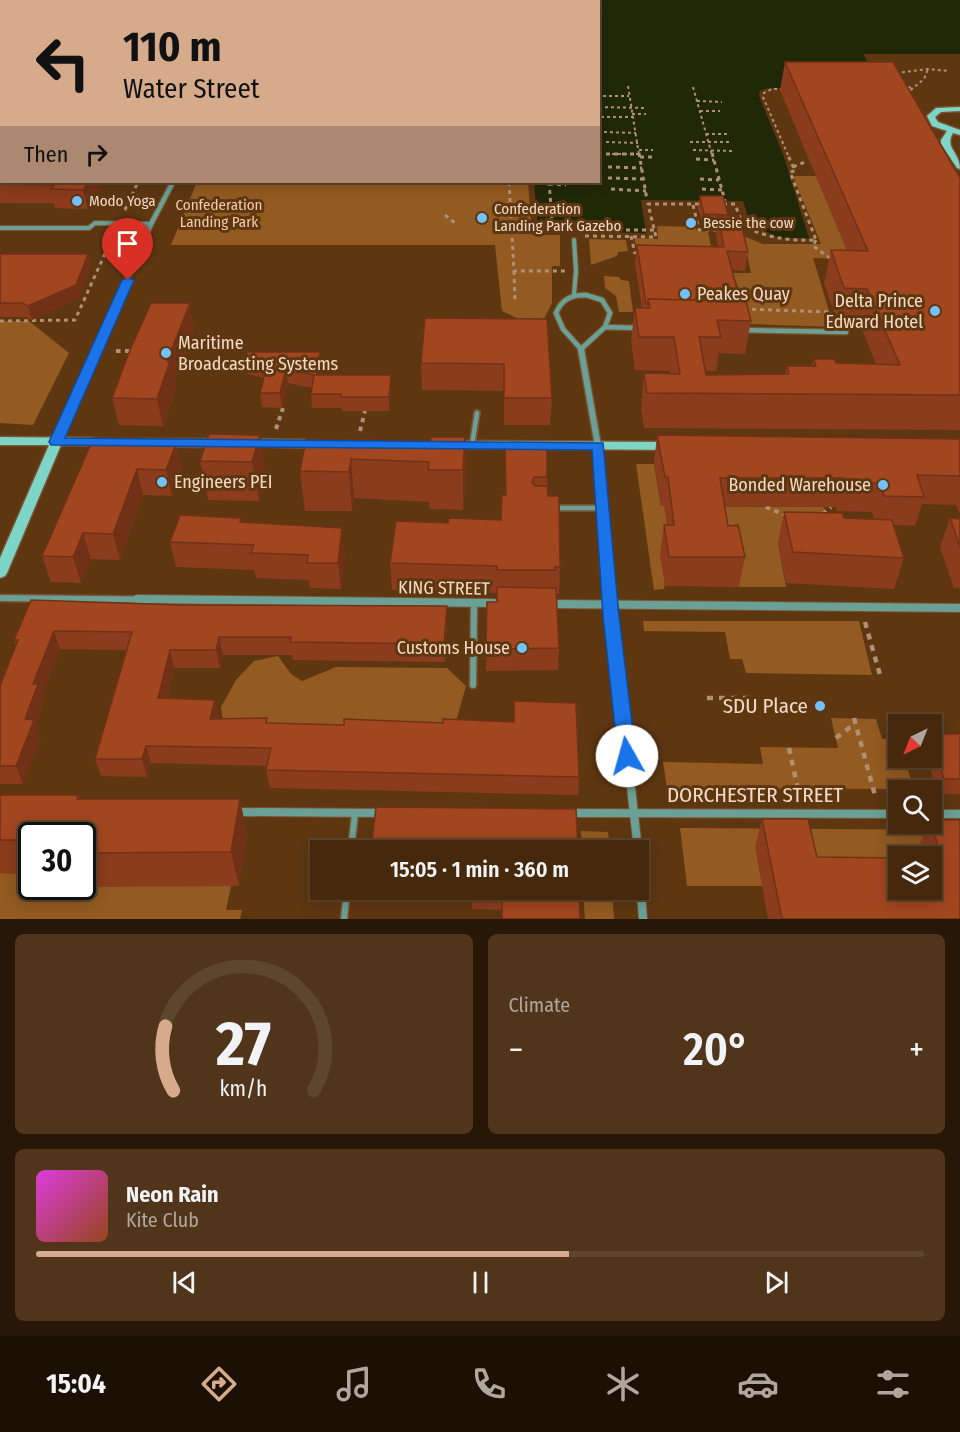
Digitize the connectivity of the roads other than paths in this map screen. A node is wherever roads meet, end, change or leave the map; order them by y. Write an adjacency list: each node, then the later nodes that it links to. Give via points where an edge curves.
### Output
1 (960, 109): 2 (street, via 939,110 931,116 935,124)
2 (956, 132): 3 (street, via 945,144)
3 (960, 166)
4 (172, 183): 5 (street)
5 (151, 224): 6 (lane); 16 (street)
6 (0, 228)
7 (574, 240): 8 (lane)
8 (574, 295): 9 (street, via 602,300 610,313); 13 (street, via 560,303 556,313 563,329)
9 (605, 327): 10 (street); 13 (street)
10 (650, 328)
11 (729, 330): 12 (street)
12 (846, 332)
13 (581, 349): 20 (street)
14 (477, 413): 19 (lane)
15 (0, 441): 16 (street)
16 (56, 442): 17 (street); 24 (street)
17 (333, 444)
18 (437, 445): 19 (street)
19 (472, 445): 20 (street)
20 (598, 446): 21 (street); 23 (street)
21 (681, 446)
22 (546, 508): 23 (lane)
23 (603, 508): 29 (street)
24 (0, 573)
25 (0, 598): 26 (street, KING STREET)
26 (474, 603): 27 (street, KING STREET); 31 (lane)
27 (506, 604)
28 (538, 604): 29 (street)
29 (610, 605): 30 (street); 36 (street)
30 (960, 608)
31 (473, 686)
32 (225, 812): 33 (street)
33 (355, 813): 34 (street); 40 (lane)
34 (390, 813)
35 (565, 813): 36 (street, DORCHESTER STREET)
36 (635, 813): 37 (street, DORCHESTER STREET); 41 (street)
37 (888, 814)
38 (942, 814): 39 (street)
39 (960, 814)
40 (352, 840)
41 (637, 840)
42 (346, 900): 44 (lane)
43 (642, 900): 45 (street)
44 (344, 919)
45 (643, 919)

